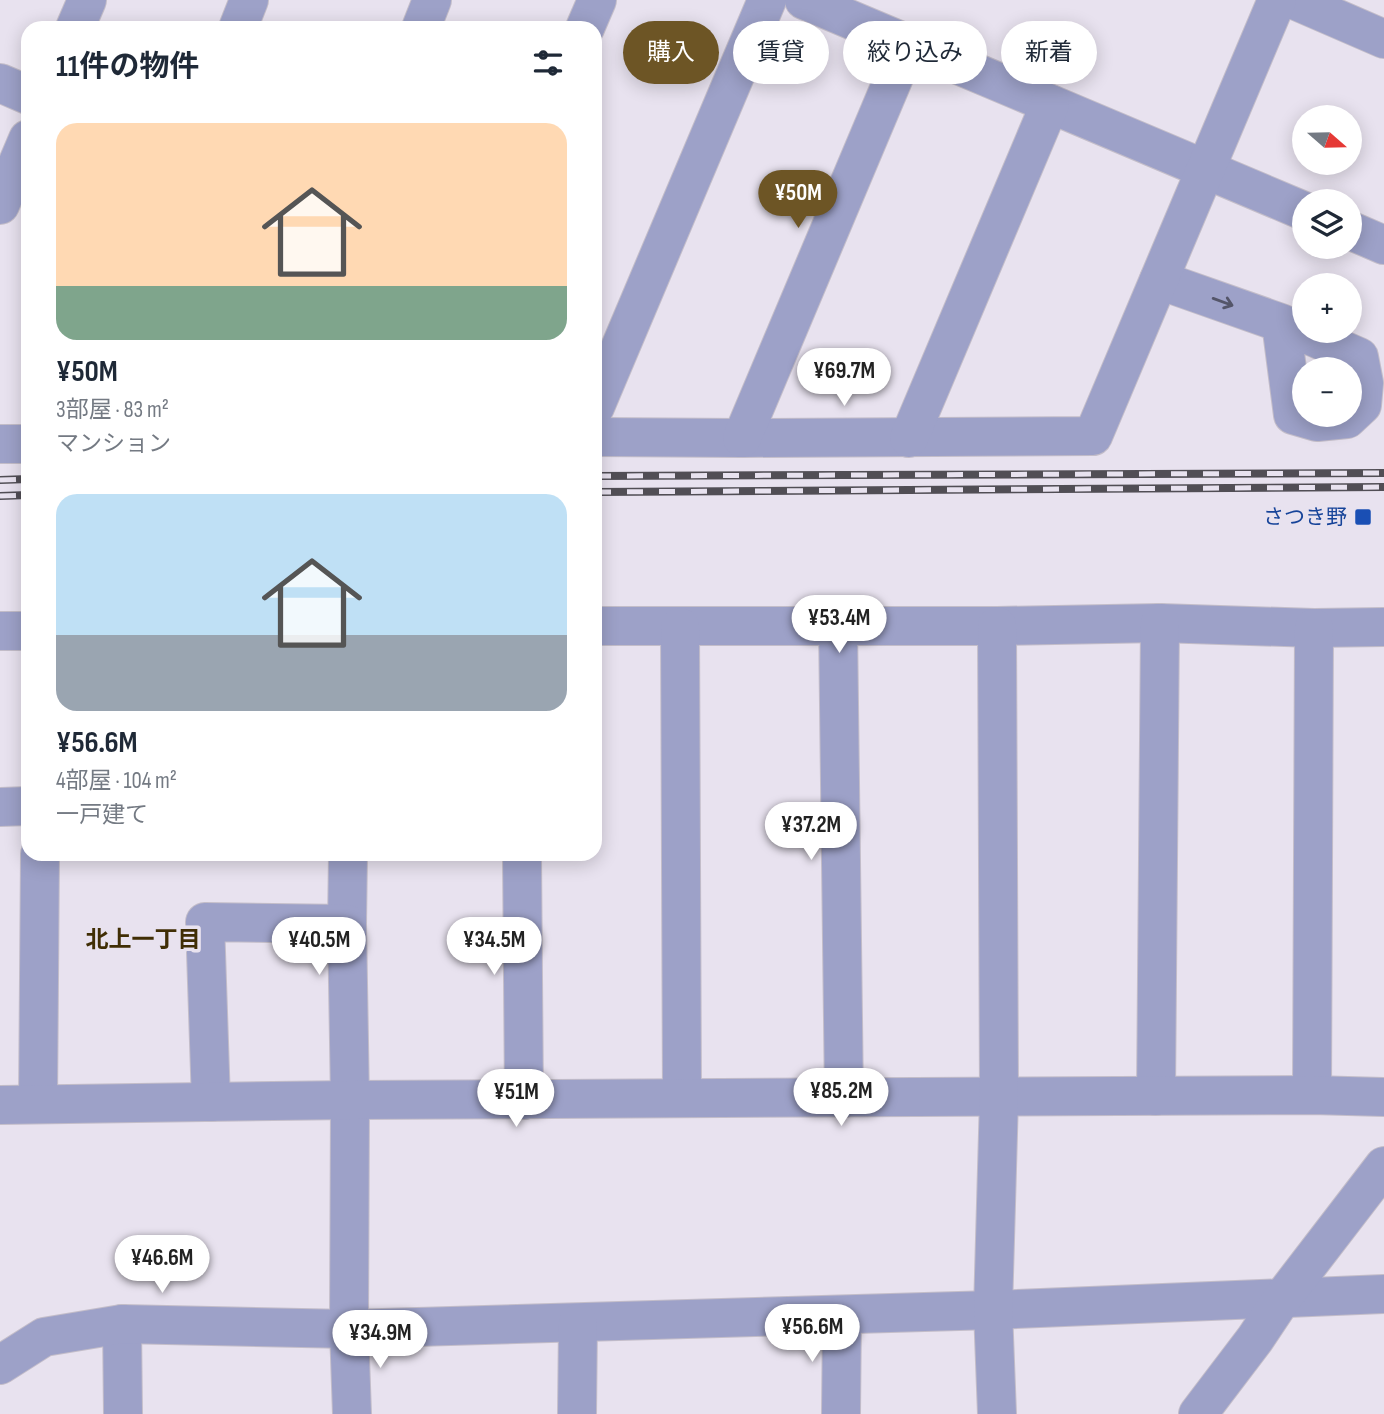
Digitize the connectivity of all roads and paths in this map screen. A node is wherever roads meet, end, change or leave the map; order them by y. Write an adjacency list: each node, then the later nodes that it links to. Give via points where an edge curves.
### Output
1 (86, 0): 9 (street)
2 (249, 0): 10 (street)
3 (432, 0): 11 (street)
4 (597, 0): 12 (street)
5 (767, 0): 28 (street)
6 (804, 0): 13 (street)
7 (1277, 0): 21 (street)
8 (1294, 0): 14 (street)
9 (78, 21)
10 (241, 21)
11 (424, 21)
12 (588, 21)
13 (854, 21)
14 (1384, 39)
15 (987, 77): 19 (street)
16 (0, 83): 18 (street)
17 (891, 84): 30 (street)
18 (21, 92)
19 (1050, 104): 21 (street); 31 (street)
20 (21, 156): 22 (street)
21 (1205, 170): 23 (street); 26 (street)
22 (0, 205)
23 (1292, 206)
24 (1362, 236): 25 (street)
25 (1384, 245)
26 (1159, 280): 27 (street, one-way to 27); 31 (street, via 1093,436)
27 (1281, 323)
28 (602, 390)
29 (602, 437): 30 (street)
30 (742, 438): 31 (street)
31 (909, 438)
32 (0, 444): 33 (street)
33 (21, 444)
34 (1160, 623): 37 (street); 40 (street); 50 (street)
35 (838, 625): 37 (street); 38 (street); 53 (street)
36 (602, 626): 38 (street)
37 (997, 626): 54 (street)
38 (680, 627): 52 (street)
39 (1384, 627): 40 (street)
40 (1314, 628): 49 (street)
41 (0, 631): 42 (street)
42 (21, 631)
43 (21, 806): 44 (street)
44 (0, 807)
45 (40, 861): 58 (street)
46 (348, 861): 48 (street)
47 (522, 861): 56 (street)
48 (347, 924): 55 (street); 57 (street, via 205,922)
49 (1312, 1095): 50 (street); 51 (street)
50 (1156, 1096): 54 (street)
51 (1384, 1097)
52 (682, 1098): 53 (street); 56 (street)
53 (844, 1098): 54 (street)
54 (999, 1098): 63 (street)
55 (350, 1100): 56 (street); 57 (street); 67 (street)
56 (524, 1100)
57 (211, 1102): 58 (street)
58 (38, 1104): 59 (street)
59 (0, 1105)
60 (1384, 1166): 62 (street)
61 (1384, 1294): 62 (street)
62 (1281, 1300): 63 (street); 74 (street)
63 (993, 1310): 64 (street); 73 (street)
64 (842, 1315): 65 (street); 72 (street)
65 (578, 1323): 67 (street); 71 (street)
66 (122, 1324): 67 (street); 68 (street, via 44,1337); 69 (street)
67 (349, 1329): 70 (street)
68 (0, 1365)
69 (123, 1414)
70 (352, 1414)
71 (577, 1414)
72 (841, 1414)
73 (997, 1414)
74 (1198, 1414)

